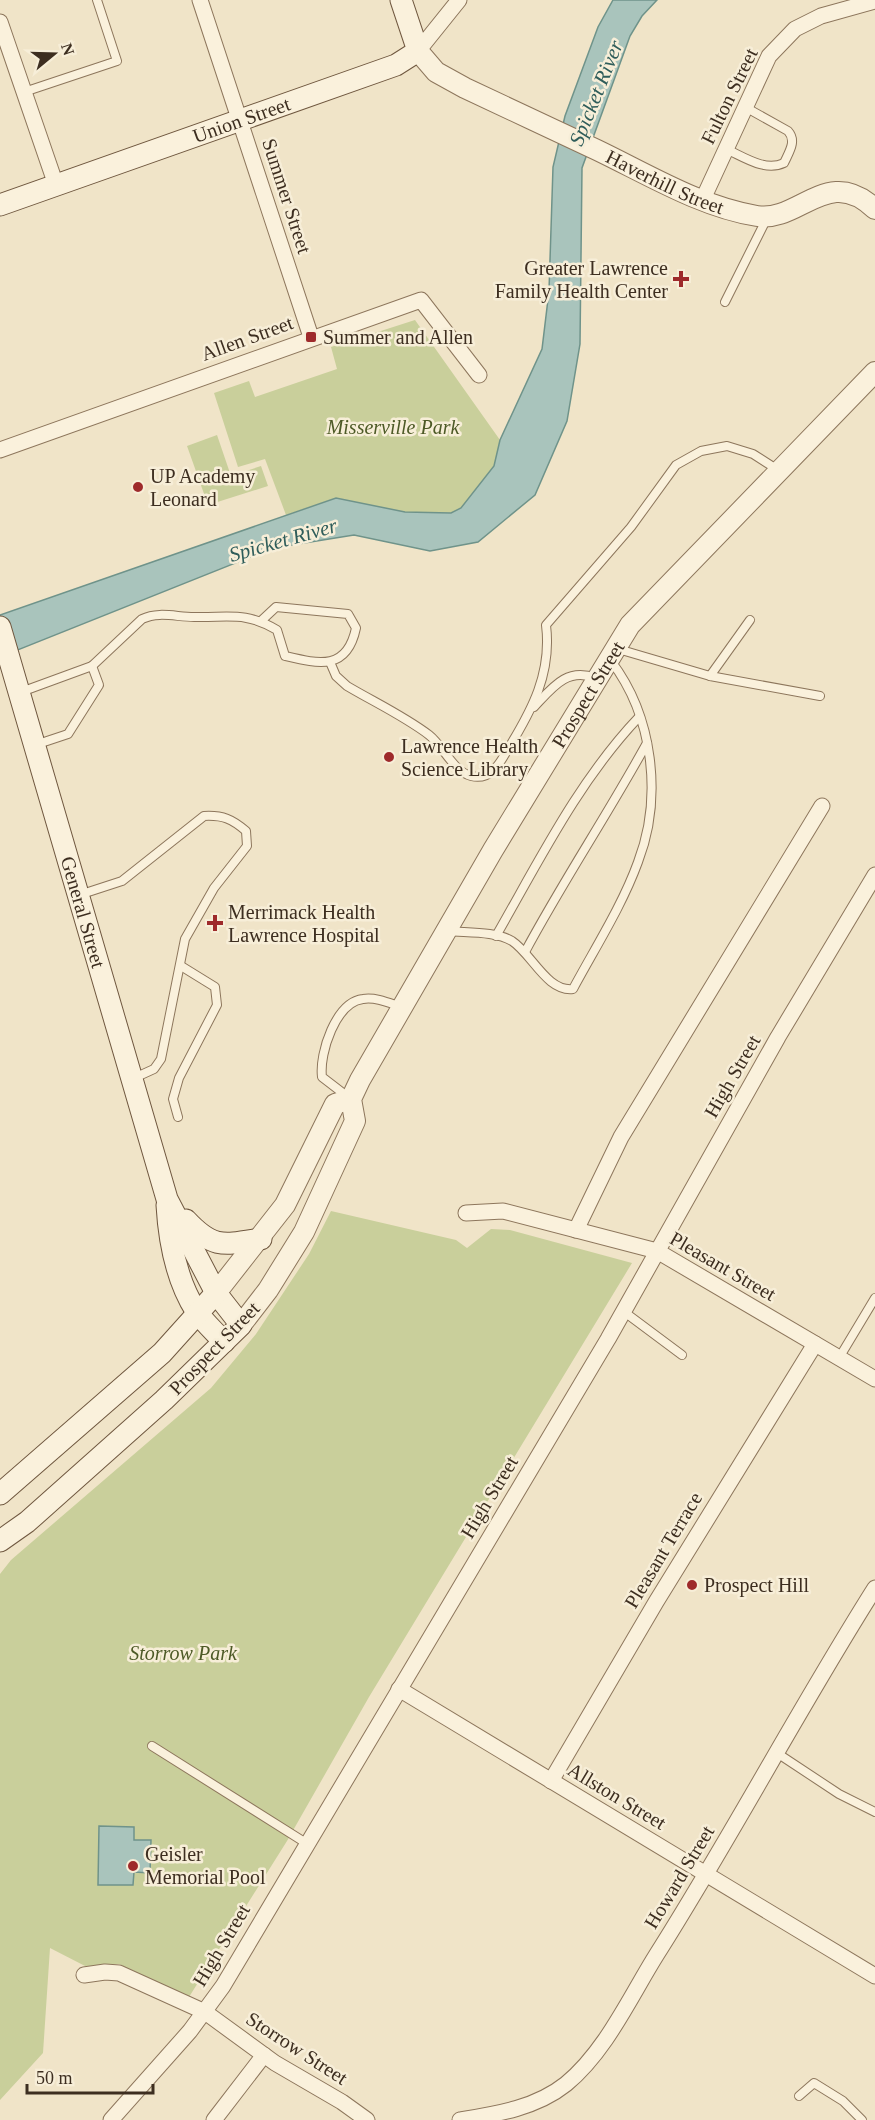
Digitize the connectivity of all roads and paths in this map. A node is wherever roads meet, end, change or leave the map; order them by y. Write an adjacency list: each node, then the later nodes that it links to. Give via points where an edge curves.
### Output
1 (97, 0): 8 (lane, via 117,61)
2 (200, 0): 10 (street, Summer Street)
3 (401, 0): 7 (main road, Haverhill Street)
4 (459, 0): 7 (street, Union Street)
5 (875, 2): 9 (street, Fulton Street, via 821,16 795,29 769,56)
6 (0, 22): 8 (street)
7 (418, 51): 10 (main road, Union Street, via 396,65); 13 (street, Haverhill Street, via 436,72 654,180)
8 (24, 92): 12 (street)
9 (745, 107): 11 (street, Fulton Street); 11 (lane, via 793,136 784,163 777,167 759,165)
10 (241, 121): 12 (main road, Union Street); 18 (street, Summer Street)
11 (726, 149): 13 (street, Fulton Street)
12 (56, 185): 14 (main road, Union Street)
13 (703, 199): 16 (street, Haverhill Street, via 736,213)
14 (0, 205)
15 (875, 209): 16 (street, via 860,195 843,192 816,196)
16 (767, 218): 17 (lane)
17 (725, 302)
18 (311, 337): 20 (street, Allen Street, via 421,300); 21 (street, Allen Street)
19 (875, 372): 22 (street, Prospect Street)
20 (478, 375)
21 (0, 450)
22 (779, 471): 26 (street, Prospect Street, via 630,625); 33 (lane, via 753,454 727,446 701,451 676,465 631,527 546,625 548,644)
23 (750, 620): 29 (lane)
24 (261, 621): 27 (lane, via 276,630 285,656); 27 (lane, via 276,607 348,614 356,628 353,641 345,655); 28 (lane, via 241,615 151,615 142,618)
25 (0, 627): 31 (main road, General Street)
26 (613, 654): 29 (lane); 30 (street, Prospect Street); 34 (lane)
27 (330, 662): 33 (lane, via 346,686 431,736 470,776 484,777 496,768)
28 (92, 666): 31 (lane); 36 (lane, via 99,685 68,734)
29 (710, 676): 32 (lane)
30 (598, 679): 33 (lane, via 570,675); 40 (street, Prospect Street)
31 (20, 693): 36 (main road, General Street)
32 (820, 696)
33 (533, 708)
34 (639, 717): 35 (lane); 41 (lane, via 609,748)
35 (647, 743): 42 (lane, via 612,806 563,880); 42 (lane, via 652,790 639,861 573,989 556,986)
36 (35, 745): 39 (main road, General Street)
37 (822, 806): 50 (street, via 621,1137)
38 (875, 875): 52 (street, High Street)
39 (78, 895): 43 (lane, via 122,881 204,816 233,819 246,831 247,846 214,888 186,939); 45 (main road, General Street)
40 (446, 931): 41 (lane); 44 (street, Prospect Street)
41 (495, 936): 42 (lane)
42 (525, 952)
43 (181, 966): 45 (lane, via 161,1059 154,1070); 47 (lane, via 214,987 217,1005 178,1078 173,1099)
44 (402, 1007): 46 (street, Prospect Street); 46 (lane, via 362,999 348,1005 329,1034 320,1062 322,1077)
45 (131, 1079): 48 (main road, General Street)
46 (351, 1099): 51 (street, Prospect Street, via 335,1104 285,1205); 57 (street, Prospect Street, via 355,1121 304,1232)
47 (178, 1117)
48 (167, 1198): 51 (main road, via 202,1238 225,1244); 53 (main road, General Street); 56 (main road, General Street, via 168,1229 184,1289)
49 (466, 1213): 50 (street, Pleasant Street, via 503,1211)
50 (576, 1230): 52 (street, Pleasant Street)
51 (261, 1239): 53 (street, Prospect Street)
52 (657, 1251): 55 (street, High Street); 59 (street, Pleasant Street)
53 (216, 1293): 56 (main road, Prospect Street); 57 (main road, General Street)
54 (875, 1298): 61 (lane)
55 (623, 1311): 60 (lane); 68 (street, High Street)
56 (197, 1313): 58 (main road, General Street); 63 (main road, Prospect Street, via 162,1353)
57 (241, 1325): 58 (main road, Prospect Street)
58 (224, 1342): 64 (main road, Prospect Street)
59 (815, 1344): 61 (street, Pleasant Street); 71 (street, Pleasant Terrace)
60 (682, 1355)
61 (839, 1358): 62 (street, Pleasant Street)
62 (875, 1379)
63 (0, 1494)
64 (27, 1522): 65 (main road, Prospect Street); 66 (main road, Prospect Street)
65 (0, 1541)
66 (0, 1554)
67 (875, 1588): 70 (street, Howard Street)
68 (399, 1689): 71 (street, Allston Street); 73 (street, High Street)
69 (152, 1746): 73 (lane)
70 (777, 1753): 72 (lane, via 839,1794); 74 (street, Howard Street)
71 (551, 1781): 74 (street, Allston Street)
72 (875, 1812)
73 (306, 1843): 77 (street, High Street)
74 (706, 1874): 76 (street, Allston Street); 83 (street, Howard Street, via 582,2069 565,2085 524,2107)
75 (84, 1975): 77 (street, Storrow Street, via 119,1973)
76 (875, 1976)
77 (205, 2012): 78 (street, Storrow Street); 80 (street, High Street)
78 (264, 2055): 81 (street); 82 (street, Storrow Street)
79 (799, 2096): 84 (lane, via 814,2083 843,2101)
80 (111, 2120)
81 (214, 2120)
82 (367, 2120)
83 (460, 2120)
84 (862, 2120)

